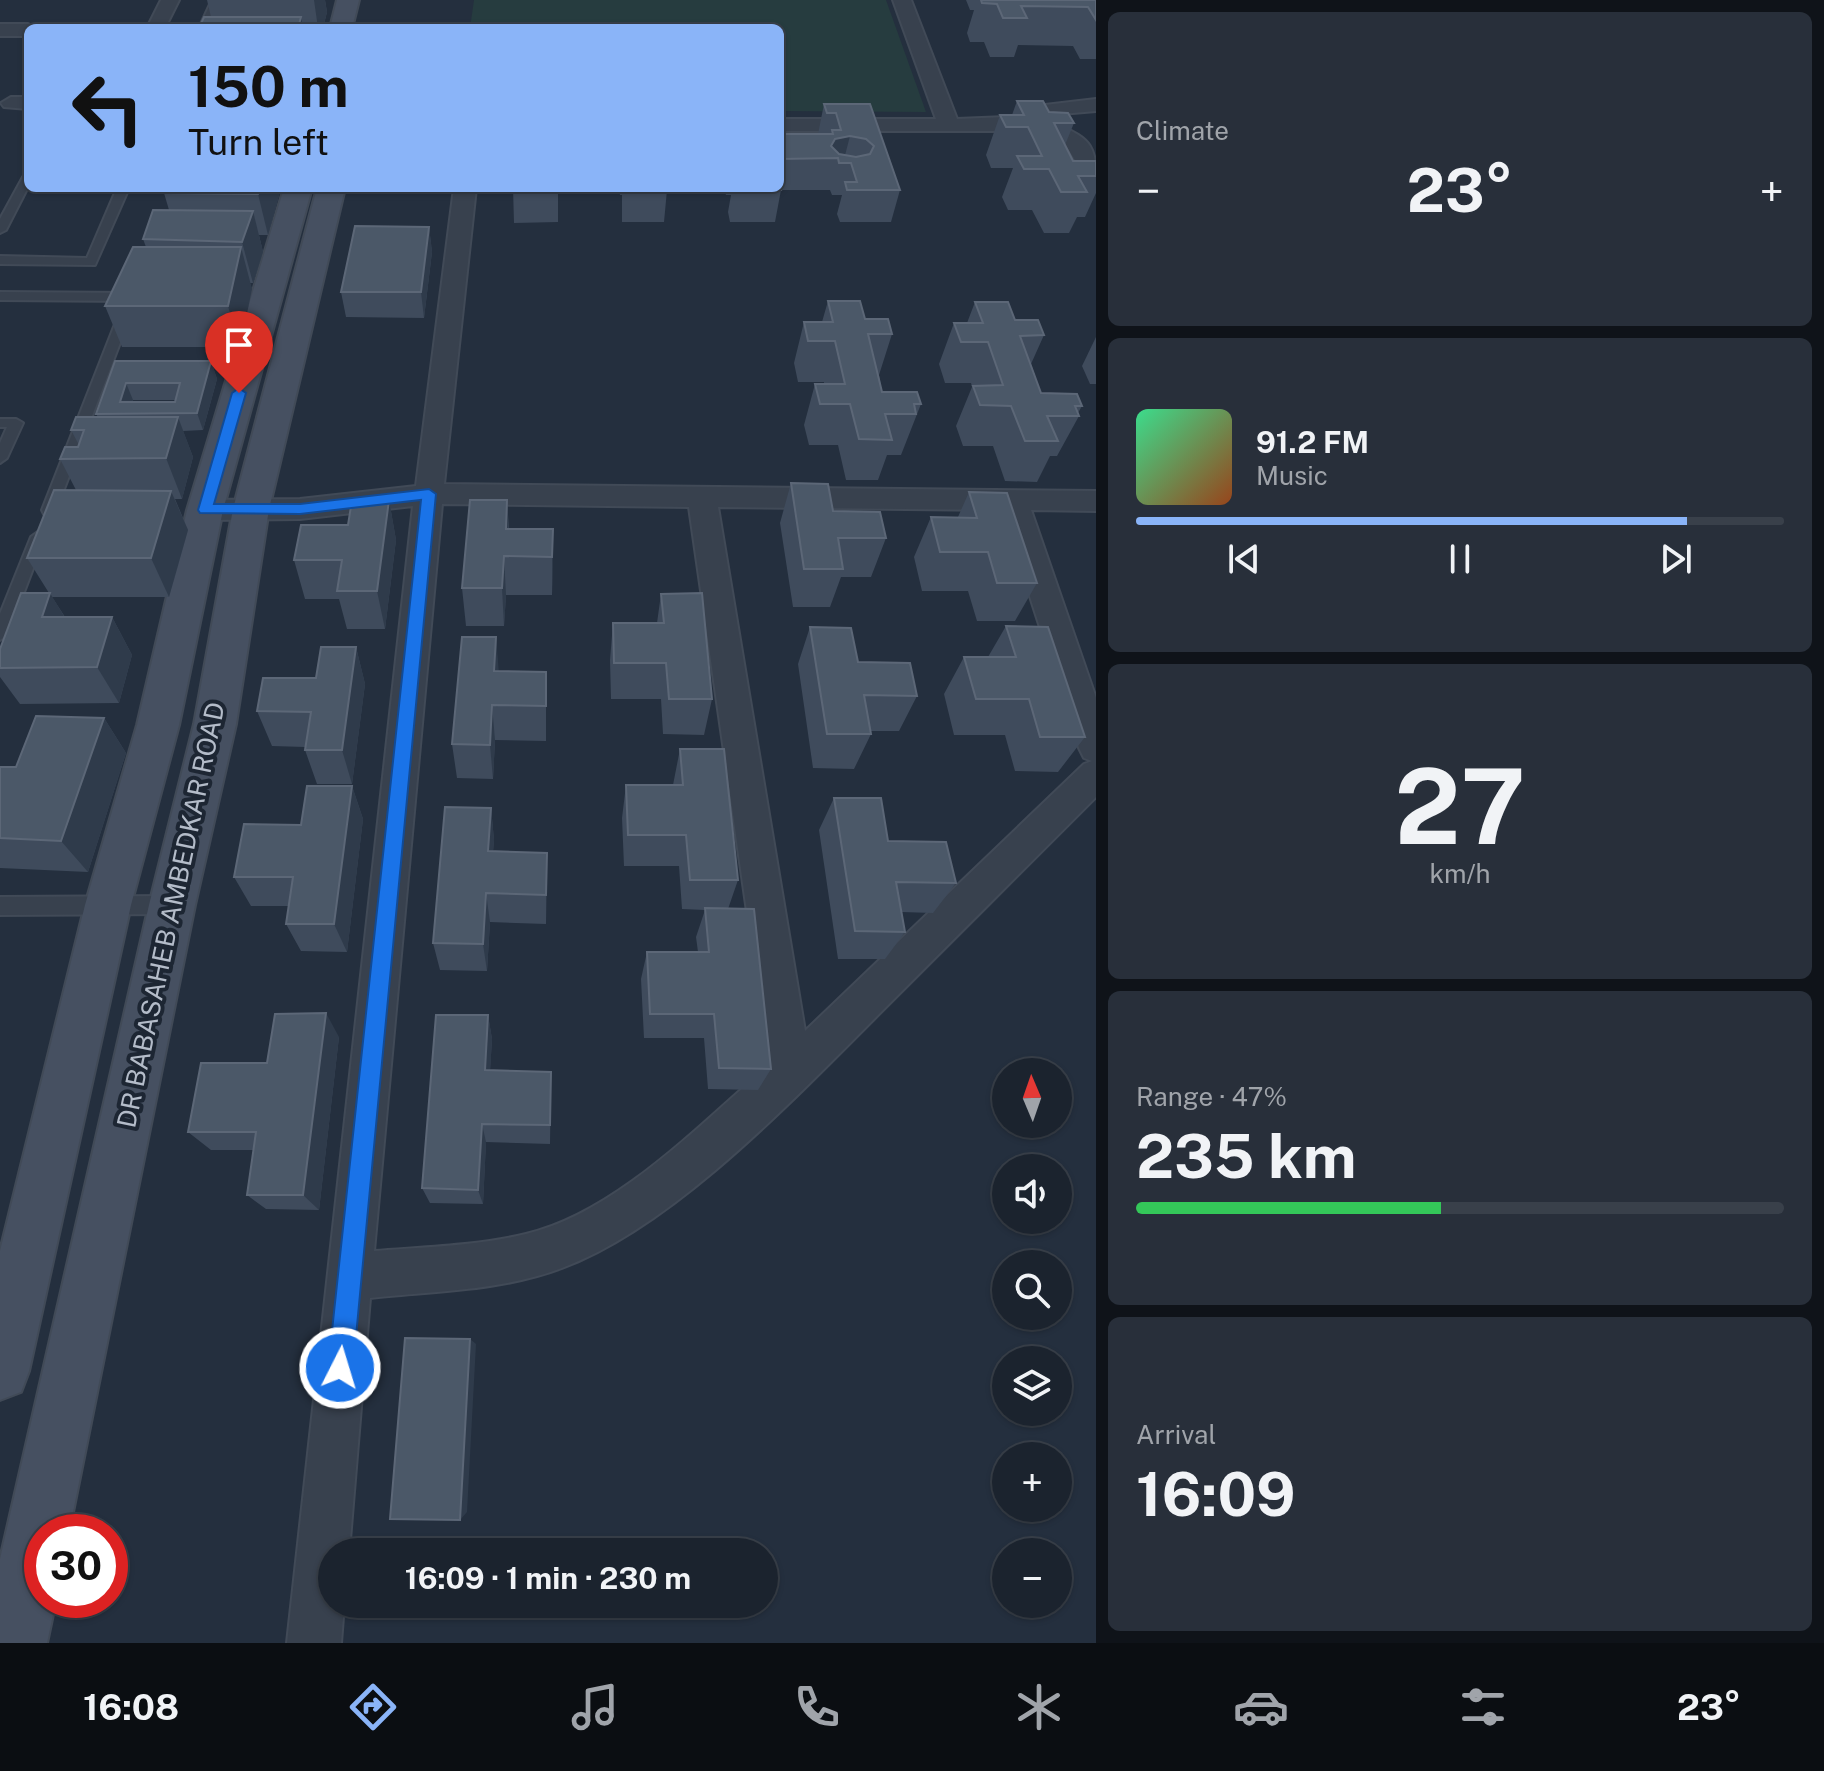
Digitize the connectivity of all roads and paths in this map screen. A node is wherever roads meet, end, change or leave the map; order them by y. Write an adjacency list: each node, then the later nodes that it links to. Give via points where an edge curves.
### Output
1 (170, 0): 5 (street)
2 (216, 0): 6 (lane)
3 (902, 0): 12 (street)
4 (359, 3): 7 (main road)
5 (158, 24)
6 (206, 24)
7 (344, 24)
8 (0, 30): 9 (street)
9 (24, 30)
10 (1096, 105): 13 (street, via 1052,109)
11 (784, 125): 12 (street)
12 (949, 125): 13 (street)
13 (1047, 128): 14 (street, via 1079,145)
14 (1096, 176)
15 (24, 185): 20 (lane)
16 (121, 192): 21 (lane, via 91,262)
17 (297, 192): 30 (main road, DR BABASAHEB AMBEDKAR ROAD)
18 (330, 192): 29 (main road, DR BABASAHEB AMBEDKAR ROAD)
19 (465, 192): 25 (street)
20 (0, 230)
21 (0, 260)
22 (0, 296): 31 (lane, via 134,291)
23 (0, 423): 24 (lane, via 16,423)
24 (0, 458)
25 (429, 494): 26 (street); 29 (street, via 300,509); 40 (street)
26 (702, 497): 27 (street); 39 (street)
27 (1013, 500): 28 (street); 34 (street)
28 (1096, 501)
29 (251, 509): 30 (street); 32 (main road, DR BABASAHEB AMBEDKAR ROAD)
30 (205, 510): 33 (main road, DR BABASAHEB AMBEDKAR ROAD)
31 (0, 634)
32 (215, 724): 33 (main road); 37 (main road, DR BABASAHEB AMBEDKAR ROAD)
33 (158, 725): 36 (main road, DR BABASAHEB AMBEDKAR ROAD)
34 (1096, 748)
35 (1096, 774): 39 (street)
36 (108, 905): 37 (lane); 38 (lane); 41 (main road, DR BABASAHEB AMBEDKAR ROAD)
37 (172, 905): 42 (main road, DR BABASAHEB AMBEDKAR ROAD)
38 (0, 906)
39 (791, 1073): 40 (street, via 664,1182 580,1238 527,1257)
40 (349, 1277): 43 (street)
41 (0, 1371)
42 (14, 1643)
43 (314, 1643)

